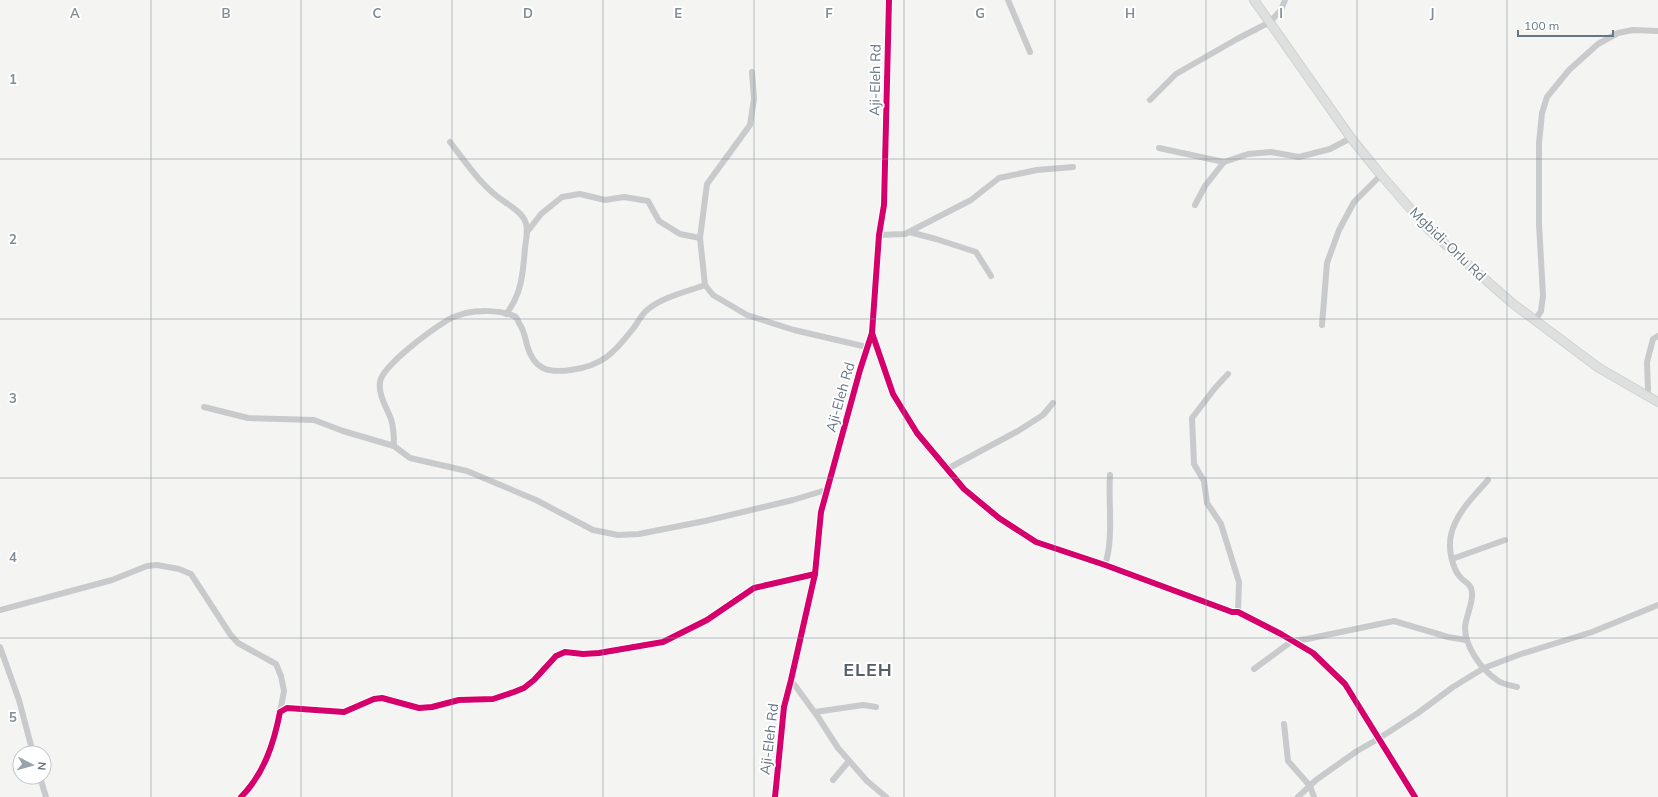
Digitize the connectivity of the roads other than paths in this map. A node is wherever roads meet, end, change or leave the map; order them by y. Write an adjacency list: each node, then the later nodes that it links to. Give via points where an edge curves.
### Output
1 (889, 0): 19 (street, Aji-Eleh Rd, via 884,205)
2 (1008, 0): 7 (street)
3 (1254, 0): 5 (main road, Mgbidi-Orlu Rd)
4 (1285, 0): 5 (street, via 1281,10)
5 (1270, 22): 9 (street, via 1176,74); 10 (main road, Mgbidi-Orlu Rd)
6 (1658, 31): 24 (street, via 1625,31 1605,40 1569,70 1547,97 1542,114 1539,143 1539,224 1543,296 1541,310)
7 (1030, 52)
8 (752, 72): 20 (street, via 754,99 750,125 707,184)
9 (1150, 100)
10 (1351, 138): 13 (street, via 1330,149 1299,157 1271,152 1248,154); 15 (main road, Mgbidi-Orlu Rd)
11 (450, 142): 17 (street, via 484,185 522,215 526,221)
12 (1159, 148): 13 (street)
13 (1224, 162): 16 (street, via 1205,186)
14 (1073, 167): 18 (street, via 1038,170 999,178 971,200)
15 (1381, 175): 24 (main road, Mgbidi-Orlu Rd, via 1429,230); 25 (street, via 1354,202 1339,230 1327,264)
16 (1195, 205)
17 (527, 232): 20 (street, via 541,214 562,197 580,194 605,200 624,197 648,201 659,221 680,234); 23 (street, via 522,282 512,307)
18 (909, 232): 19 (street); 21 (street, via 976,252)
19 (879, 235): 26 (street, Aji-Eleh Rd)
20 (700, 238): 22 (street)
21 (992, 276)
22 (705, 285): 23 (street, via 658,303 646,311 606,359 570,370 542,369 535,363 524,329 515,317); 28 (street, via 713,295 747,315 794,330)
23 (506, 314): 34 (street, via 466,313 447,320 383,374 380,389 392,421)
24 (1535, 320): 30 (main road, Mgbidi-Orlu Rd, via 1599,368)
25 (1322, 325)
26 (872, 333): 28 (street, Aji-Eleh Rd); 35 (street, via 893,394 917,433)
27 (1658, 336): 30 (street, via 1653,339 1647,362)
28 (867, 347): 38 (street, Aji-Eleh Rd)
29 (1228, 374): 45 (street, via 1192,418 1194,464 1204,481 1207,503 1221,524 1239,582)
30 (1646, 396): 31 (main road, Mgbidi-Orlu Rd)
31 (1658, 402)
32 (1053, 403): 35 (street, via 1043,415 1018,431)
33 (204, 407): 34 (street, via 248,418 314,420)
34 (394, 446): 38 (street, via 410,458 466,471 536,500 593,530 618,535 639,534 705,521)
35 (947, 469): 41 (street, via 964,488 999,518 1036,542)
36 (1110, 475): 41 (street, via 1110,551)
37 (1488, 480): 40 (street, via 1462,510 1456,523 1451,536)
38 (826, 490): 42 (street, Aji-Eleh Rd, via 821,512)
39 (1505, 540): 40 (street)
40 (1452, 559): 46 (street, via 1456,571 1472,589 1465,626)
41 (1105, 565): 45 (street)
42 (815, 574): 51 (street, Aji-Eleh Rd); 54 (street, via 754,588 707,620 663,642 600,653 565,652 556,656 524,688 493,699 459,700 419,708 382,698 344,712 287,708)
43 (1658, 605): 49 (street, via 1592,632)
44 (0, 610): 54 (street, via 112,580 147,566 179,568 191,574 230,634 238,642 276,664 284,691)
45 (1238, 612): 47 (street)
46 (1466, 640): 47 (street, via 1394,622); 49 (street)
47 (1292, 641): 50 (street); 57 (street, via 1313,653 1345,684)
48 (0, 647): 58 (street)
49 (1484, 668): 52 (street, via 1497,680); 57 (street)
50 (1254, 669)
51 (791, 680): 55 (street); 65 (street, Aji-Eleh Rd, via 784,707)
52 (1517, 687)
53 (876, 707): 55 (street, via 863,705)
54 (280, 712): 64 (street, via 269,756 253,783)
55 (815, 712): 59 (street)
56 (1284, 724): 62 (street, via 1288,761)
57 (1378, 739): 62 (street, via 1357,751); 69 (street)
58 (32, 745)
59 (849, 761): 60 (street); 66 (street)
60 (832, 780)
61 (42, 785): 63 (street)
62 (1310, 786): 67 (street); 68 (street)
63 (46, 797)
64 (241, 797)
65 (775, 797)
66 (886, 797)
67 (1298, 797)
68 (1314, 797)
69 (1415, 797)

